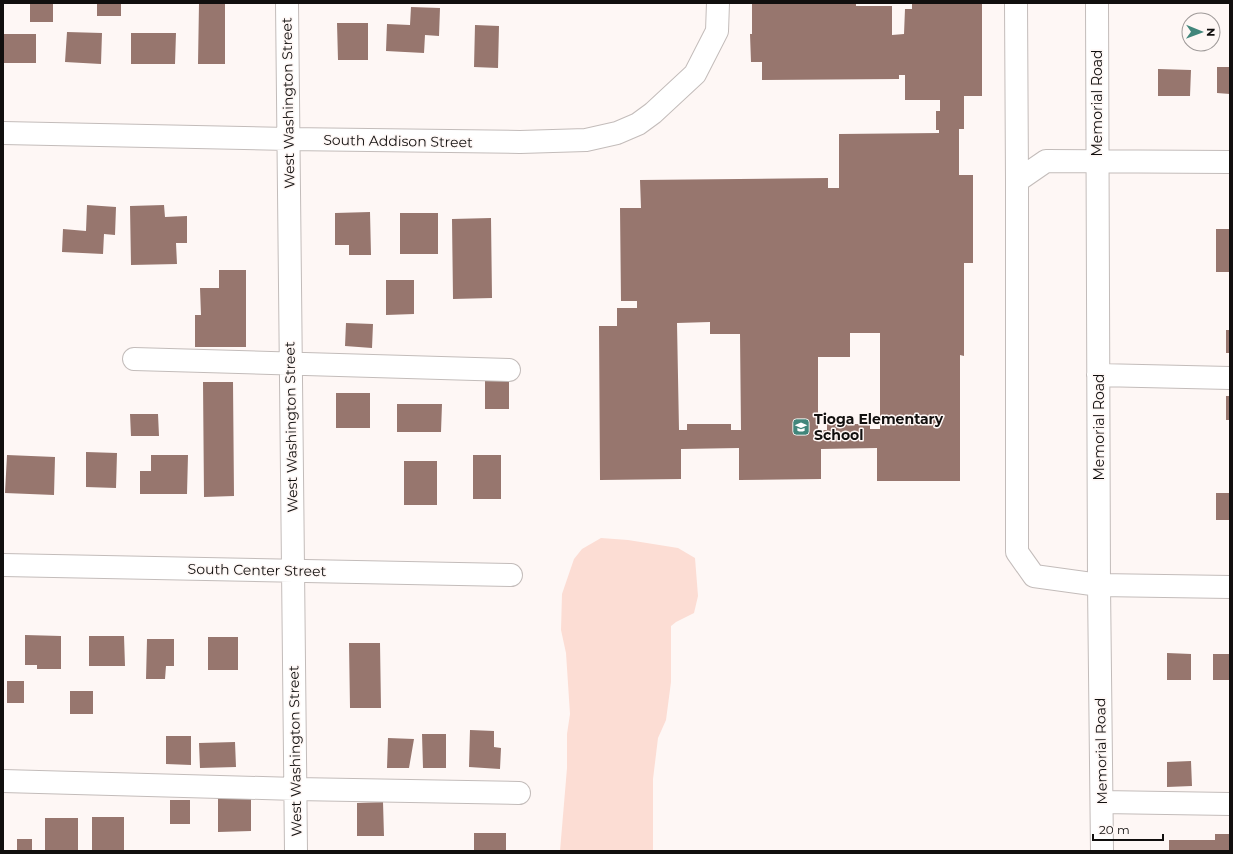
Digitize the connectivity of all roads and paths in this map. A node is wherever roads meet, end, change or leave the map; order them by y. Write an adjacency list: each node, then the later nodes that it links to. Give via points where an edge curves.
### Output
1 (287, 3): 6 (street, West Washington Street)
2 (718, 3): 6 (street, South Addison Street, via 717,31 695,74 653,113 638,124 617,133 586,140 520,142)
3 (1016, 3): 9 (street)
4 (1097, 3): 7 (street, Memorial Road)
5 (3, 133): 6 (street, South Addison Street)
6 (288, 139): 11 (street, West Washington Street)
7 (1098, 160): 8 (street); 9 (street, via 1046,160); 13 (street, Memorial Road)
8 (1230, 162)
9 (1017, 181): 18 (street, via 1017,552 1034,576)
10 (134, 359): 11 (street)
11 (291, 364): 12 (street); 16 (street, West Washington Street)
12 (509, 370)
13 (1098, 375): 14 (street); 18 (street, Memorial Road)
14 (1230, 378)
15 (3, 565): 16 (street, South Center Street)
16 (293, 571): 17 (street, South Center Street); 21 (street, West Washington Street)
17 (511, 575)
18 (1099, 585): 19 (street); 23 (street, Memorial Road)
19 (1230, 587)
20 (3, 781): 21 (street)
21 (296, 789): 22 (street); 25 (street, West Washington Street)
22 (519, 792)
23 (1102, 802): 24 (street); 26 (street, Memorial Road)
24 (1230, 804)
25 (296, 851)
26 (1102, 851)

